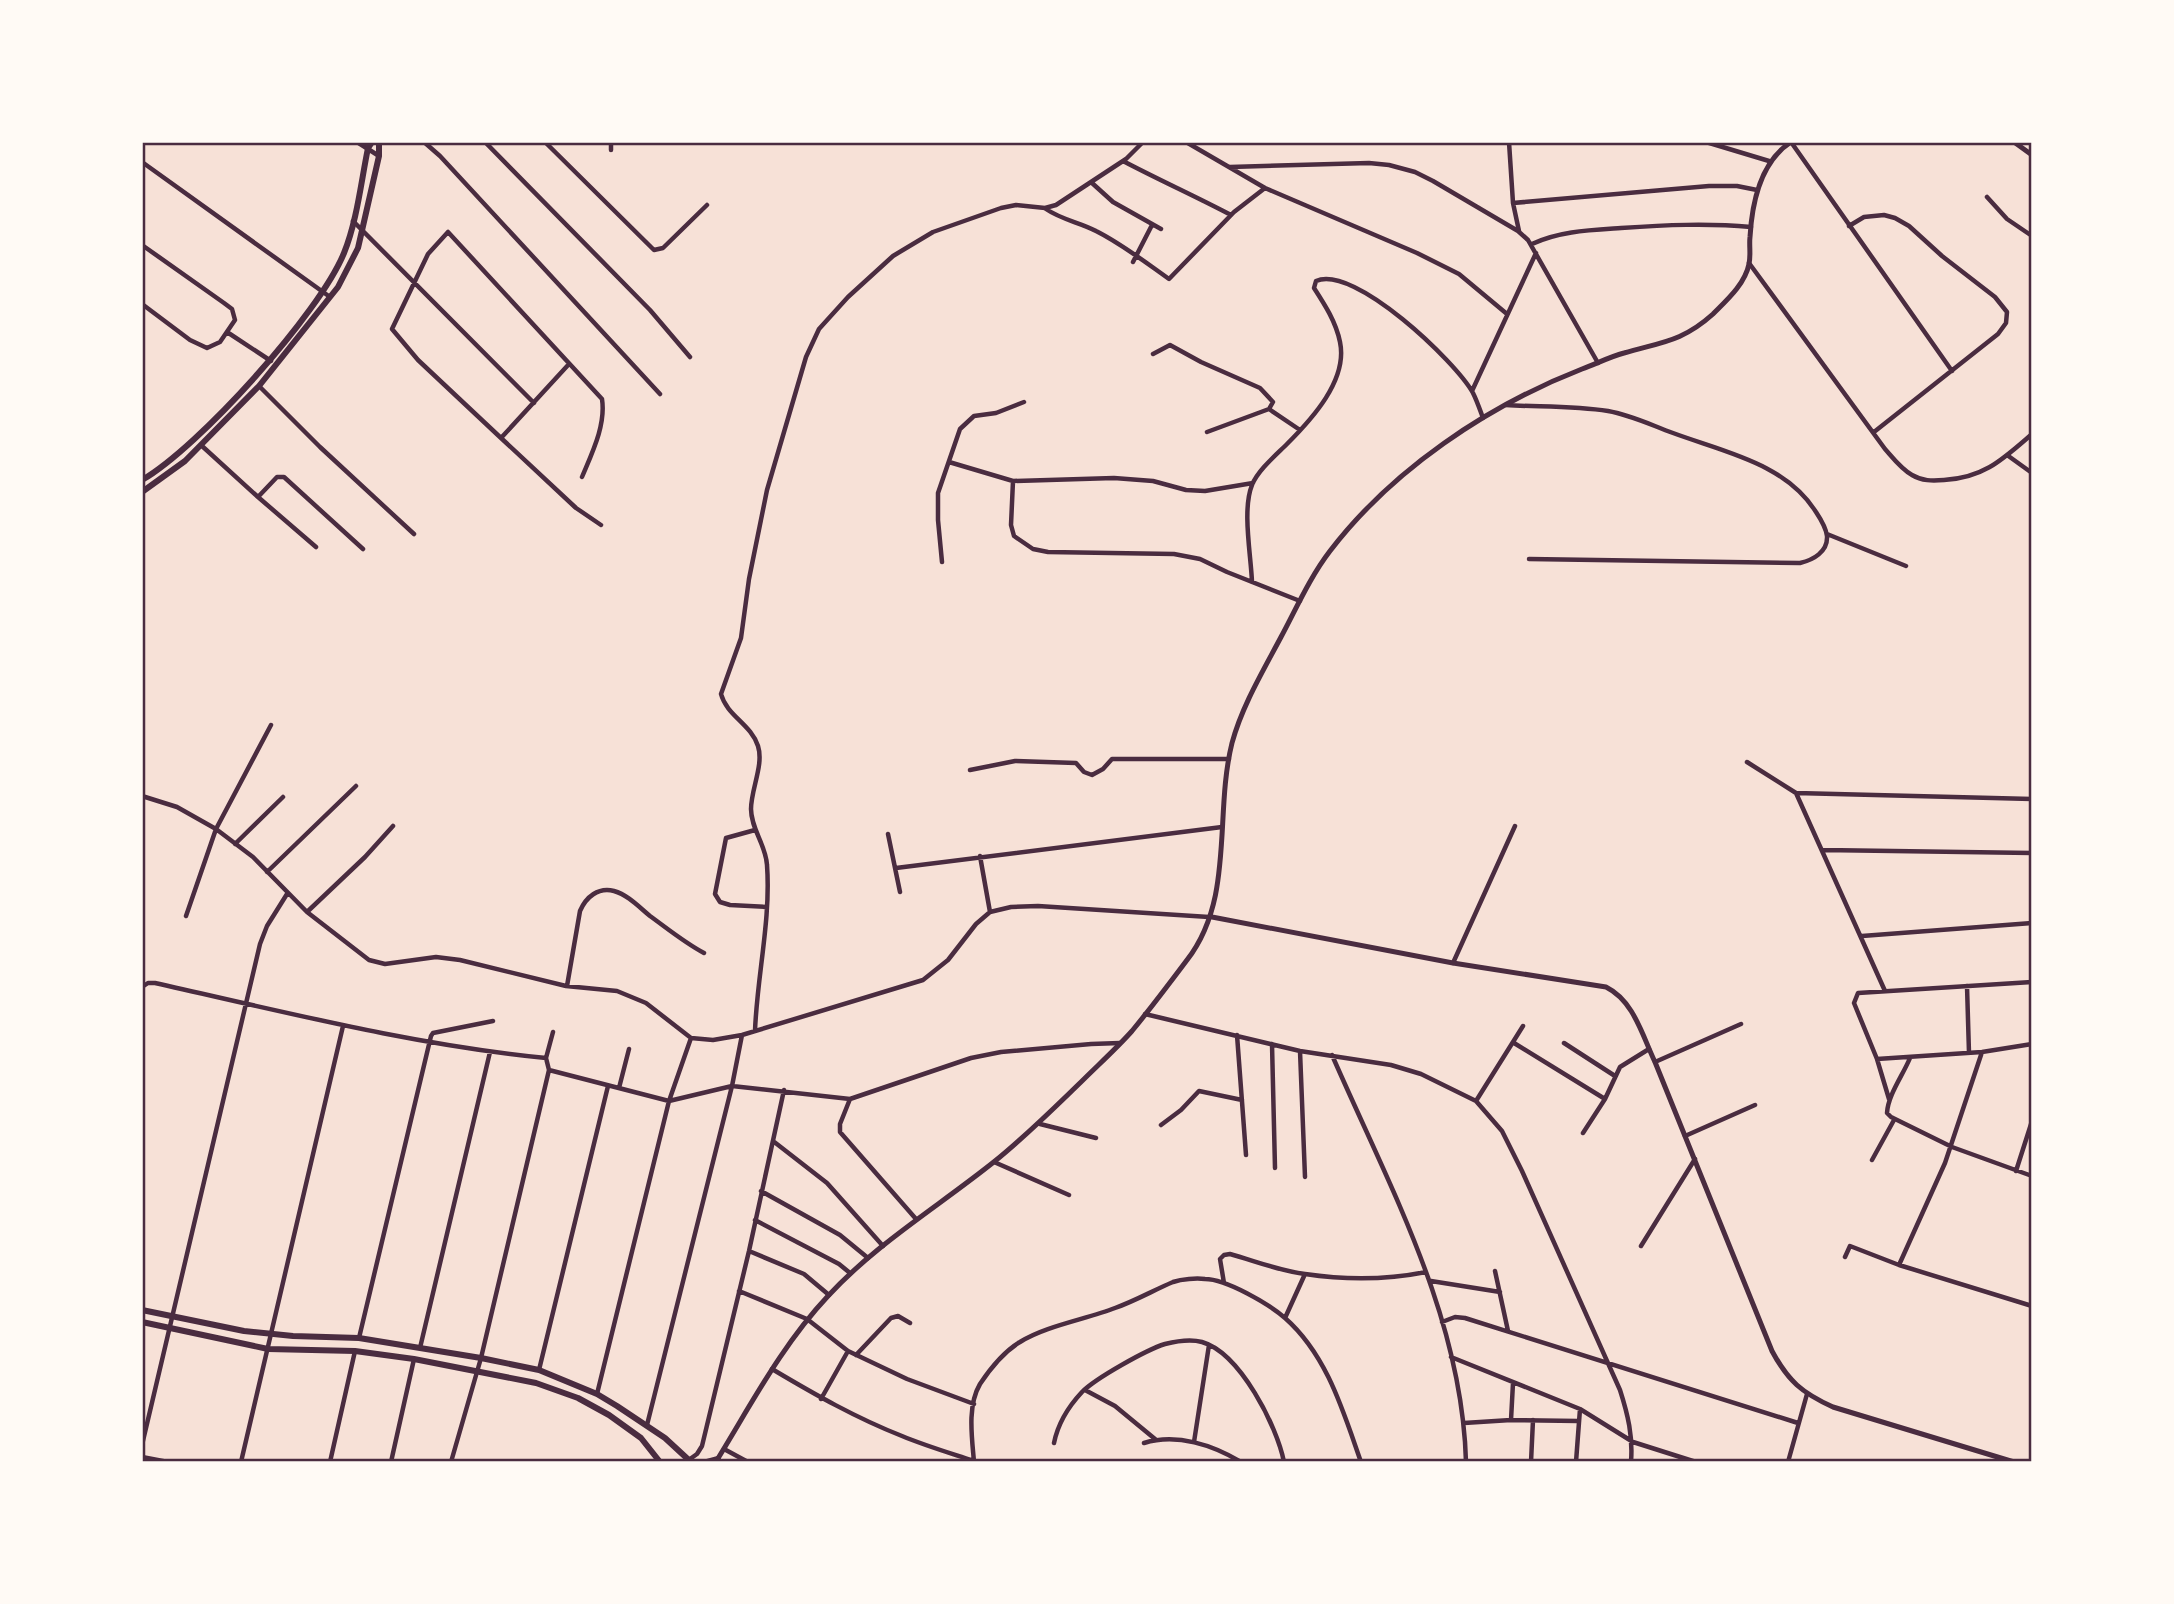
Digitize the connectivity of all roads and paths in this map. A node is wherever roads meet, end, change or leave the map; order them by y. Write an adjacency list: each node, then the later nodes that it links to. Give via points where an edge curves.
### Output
1 (357, 142): 13 (street)
2 (379, 142): 16 (main road)
3 (424, 142): 58 (street)
4 (485, 142): 50 (street, via 650,310)
5 (545, 142): 26 (street, via 654,250 663,248)
6 (611, 142): 14 (street)
7 (1143, 142): 17 (street)
8 (1186, 142): 20 (street)
9 (1509, 142): 25 (street)
10 (1706, 142): 18 (street)
11 (1791, 142): 18 (street); 31 (street)
12 (2014, 142): 15 (street)
13 (370, 145): 16 (street); 29 (main road)
14 (611, 150)
15 (2032, 155)
16 (379, 156): 34 (main road)
17 (1123, 161): 21 (street); 28 (street)
18 (1769, 161): 23 (street)
19 (142, 162): 44 (street)
20 (1230, 167): 22 (street); 35 (street, via 1389,165 1433,181)
21 (1092, 183): 27 (street, via 1064,202); 30 (street, via 1113,202)
22 (1265, 188): 28 (street); 47 (street, via 1459,274)
23 (1757, 190): 25 (street, via 1709,186); 32 (street)
24 (1987, 197): 36 (street, via 2007,219)
25 (1513, 203): 35 (street)
26 (707, 205)
27 (1045, 208): 40 (street, via 1111,238); 102 (street, via 1001,208 933,232 893,256 819,329 806,357 767,490 741,638 721,694 723,703 751,732 758,747 751,807)
28 (1231, 215): 40 (street, via 1169,279)
29 (353, 220): 34 (street); 44 (main road, via 343,256)
30 (1152, 225): 33 (street); 40 (street)
31 (1849, 226): 55 (street); 55 (street, via 1864,218 1895,218 2003,305 2007,318 2003,330)
32 (1751, 227): 37 (street, via 1696,223 1599,230 1555,235); 42 (street)
33 (1161, 229)
34 (362, 231): 43 (street); 45 (main road, via 354,258)
35 (1519, 231): 37 (street)
36 (2032, 236)
37 (1532, 244): 39 (street)
38 (142, 245): 48 (street, via 232,309 235,320)
39 (1537, 252): 47 (street); 52 (street)
40 (1137, 256): 41 (street)
41 (1133, 262)
42 (1749, 264): 52 (street, via 1730,297 1698,326 1666,343); 66 (street)
43 (414, 284): 53 (street, via 428,254 448,232); 60 (street); 68 (street, via 392,329 418,360)
44 (322, 291): 45 (street); 51 (main road)
45 (331, 297): 54 (main road)
46 (142, 304): 48 (street, via 199,346 220,342)
47 (1507, 314): 57 (street)
48 (227, 332): 51 (street)
49 (1153, 354): 62 (street, via 1170,345 1260,388 1273,402)
50 (690, 358)
51 (268, 360): 54 (street); 74 (main road, via 192,441)
52 (1598, 363): 61 (street)
53 (569, 364): 60 (street); 73 (street, via 601,399 603,411)
54 (277, 366): 56 (main road)
55 (1952, 371): 66 (street)
56 (259, 386): 69 (main road); 80 (street)
57 (1472, 392): 63 (street); 64 (street, via 1404,318 1369,294 1322,278 1314,288 1335,326 1340,360 1326,396)
58 (660, 394)
59 (1024, 402): 71 (street, via 966,421)
60 (534, 403): 68 (street)
61 (1506, 405): 63 (street); 81 (street, via 1632,416 1740,456 1791,484 1811,504)
62 (1269, 409): 64 (street); 65 (street)
63 (1483, 418): 88 (street, via 1449,438 1394,484 1327,555)
64 (1300, 430): 76 (street)
65 (1208, 432)
66 (1874, 432): 70 (street, via 1906,471 1924,481 1975,475)
67 (2032, 434): 70 (street)
68 (501, 438): 79 (street, via 576,508)
69 (202, 446): 77 (main road); 78 (street)
70 (2007, 455): 72 (street)
71 (949, 462): 75 (street); 85 (street, via 938,494)
72 (2032, 473)
73 (582, 477)
74 (142, 480)
75 (1013, 481): 76 (street, via 1114,478 1205,491); 87 (street, via 1014,536 1033,549 1174,554 1200,559)
76 (1253, 484): 87 (street, via 1248,504)
77 (142, 492)
78 (258, 497): 82 (street); 83 (street, via 277,477 284,477)
79 (601, 525)
80 (414, 534)
81 (1827, 534): 84 (street, via 1818,556 1800,564); 86 (street)
82 (316, 547)
83 (363, 549)
84 (1529, 559)
85 (942, 562)
86 (1906, 566)
87 (1252, 582): 88 (street)
88 (1300, 601): 90 (street, via 1242,713)
89 (271, 725): 101 (street)
90 (1230, 759): 92 (street, via 1112,759 1092,775 1076,763 1014,761); 100 (street)
91 (1747, 762): 94 (street)
92 (970, 770)
93 (356, 786): 109 (street)
94 (1796, 793): 97 (street); 105 (street)
95 (142, 796): 101 (street, via 177,807)
96 (283, 797): 104 (street)
97 (2032, 799)
98 (393, 826): 113 (street)
99 (1516, 826): 120 (street)
100 (1222, 827): 107 (street); 116 (street)
101 (216, 829): 104 (street); 115 (street)
102 (755, 830): 112 (street, via 767,864); 112 (street, via 726,838 715,894 730,905)
103 (888, 834): 108 (street)
104 (235, 844): 109 (street)
105 (1823, 850): 106 (street); 118 (street)
106 (2032, 853)
107 (980, 856): 108 (street); 114 (street)
108 (896, 868): 110 (street)
109 (267, 872): 111 (street)
110 (900, 892)
111 (287, 894): 113 (street); 126 (street, via 260,944)
112 (767, 907): 132 (street)
113 (307, 912): 122 (street, via 379,963 436,957)
114 (990, 912): 116 (street, via 1038,906); 132 (street, via 948,960 923,980)
115 (186, 916)
116 (1212, 918): 120 (street); 127 (street, via 1192,954)
117 (2032, 923): 118 (street)
118 (1862, 936): 125 (street)
119 (705, 953): 122 (street, via 624,895 601,891 585,901 580,911)
120 (1453, 963): 144 (street, via 1606,987 1625,1001)
121 (2032, 982): 123 (street)
122 (566, 986): 136 (street, via 627,994)
123 (1967, 986): 125 (street); 148 (street)
124 (142, 987): 126 (street, via 155,983)
125 (1885, 992): 152 (street, via 1858,993 1854,1000)
126 (247, 1004): 130 (street); 205 (street)
127 (1145, 1014): 135 (street); 138 (street)
128 (493, 1021): 137 (street, via 433,1033)
129 (1741, 1024): 153 (street)
130 (343, 1026): 137 (street); 213 (street)
131 (1523, 1026): 141 (street)
132 (755, 1031): 134 (street)
133 (553, 1032): 150 (street)
134 (742, 1035): 136 (street); 157 (street)
135 (1237, 1035): 140 (street); 162 (street)
136 (691, 1038): 164 (street)
137 (430, 1041): 146 (street); 214 (street)
138 (1121, 1043): 160 (street, via 971,1058); 169 (street)
139 (1564, 1043): 155 (street)
140 (1272, 1044): 145 (street); 180 (street)
141 (1514, 1044): 163 (street); 165 (street)
142 (2032, 1044): 147 (street)
143 (629, 1049): 158 (street)
144 (1649, 1049): 153 (street); 155 (street, via 1625,1062)
145 (1300, 1051): 149 (street); 183 (street)
146 (490, 1052): 150 (street); 216 (street)
147 (1982, 1052): 148 (street); 175 (street)
148 (1969, 1053): 151 (street)
149 (1332, 1055): 165 (street, via 1421,1074); 195 (street, via 1403,1210)
150 (546, 1058): 154 (street)
151 (1910, 1058): 152 (street); 161 (street)
152 (1877, 1059): 161 (street)
153 (1655, 1062): 172 (street)
154 (549, 1070): 156 (street); 221 (street)
155 (1615, 1076): 163 (street)
156 (608, 1086): 158 (street); 226 (street)
157 (732, 1086): 159 (street); 164 (street); 240 (street)
158 (619, 1088): 164 (street)
159 (784, 1090): 160 (street); 174 (street)
160 (850, 1099): 186 (street, via 840,1132)
161 (1889, 1099): 167 (street, via 1887,1113)
162 (1242, 1100): 170 (street, via 1199,1091); 176 (street)
163 (1605, 1100): 171 (street)
164 (669, 1101): 230 (street)
165 (1476, 1101): 224 (street, via 1502,1131)
166 (1755, 1105): 172 (street)
167 (1894, 1120): 175 (street); 178 (street)
168 (2032, 1121): 181 (street)
169 (1040, 1124): 173 (street); 179 (street)
170 (1161, 1125)
171 (1583, 1133)
172 (1685, 1136): 177 (street)
173 (1096, 1138)
174 (772, 1141): 184 (street); 189 (street, via 827,1183)
175 (1952, 1147): 181 (street); 193 (street)
176 (1246, 1154)
177 (1695, 1159): 188 (street); 231 (street, via 1772,1350 1793,1383)
178 (1872, 1160)
179 (993, 1162): 185 (street); 186 (street)
180 (1275, 1168)
181 (2016, 1171): 182 (street)
182 (2032, 1176)
183 (1306, 1177)
184 (761, 1191): 187 (street); 192 (street, via 840,1235)
185 (1069, 1195)
186 (916, 1219): 189 (street)
187 (755, 1220): 190 (street); 196 (street)
188 (1641, 1246)
189 (883, 1247): 192 (street)
190 (749, 1251): 200 (street); 202 (street, via 804,1274)
191 (1845, 1257): 193 (street, via 1850,1246)
192 (868, 1258): 196 (street)
193 (1899, 1265): 203 (street)
194 (1495, 1271): 201 (street)
195 (1426, 1272): 197 (street, via 1395,1278); 198 (street)
196 (850, 1273): 202 (street)
197 (1305, 1274): 199 (street, via 1230,1254 1220,1259); 206 (street)
198 (1431, 1281): 201 (street); 209 (street)
199 (1225, 1284): 206 (street); 233 (street, via 1206,1279 1176,1281 1020,1342 979,1386)
200 (739, 1291): 207 (street); 252 (street, via 702,1446)
201 (1500, 1292): 212 (street)
202 (829, 1294): 207 (street)
203 (2032, 1306)
204 (142, 1310): 205 (main road)
205 (170, 1317): 211 (street); 213 (main road)
206 (1285, 1318): 264 (street, via 1322,1362)
207 (807, 1319): 219 (street); 225 (street)
208 (142, 1322): 211 (main road)
209 (1442, 1322): 212 (street, via 1465,1318); 222 (street)
210 (910, 1323): 220 (street, via 898,1316 891,1318)
211 (168, 1329): 217 (main road); 247 (street)
212 (1508, 1331): 224 (street)
213 (270, 1334): 214 (main road); 217 (street)
214 (359, 1338): 216 (main road)
215 (1209, 1345): 229 (street, via 1188,1340 1165,1345); 243 (street); 263 (street, via 1222,1353 1251,1388 1270,1420)
216 (420, 1348): 221 (main road)
217 (268, 1349): 218 (main road); 254 (street)
218 (355, 1351): 223 (main road); 255 (street)
219 (848, 1351): 220 (street); 232 (street)
220 (856, 1354): 233 (street)
221 (481, 1357): 226 (main road); 227 (street)
222 (1451, 1357): 228 (street); 238 (street)
223 (414, 1359): 227 (main road); 256 (street)
224 (1608, 1363): 239 (street); 244 (street)
225 (772, 1369): 232 (street); 249 (street)
226 (539, 1370): 230 (main road)
227 (478, 1371): 248 (main road, via 536,1383 578,1398); 257 (street)
228 (1513, 1382): 234 (street); 235 (street)
229 (1084, 1390): 242 (street, via 1115,1406); 245 (street, via 1060,1423)
230 (597, 1394): 240 (main road)
231 (1807, 1394): 239 (street); 271 (street, via 1846,1412)
232 (821, 1399): 261 (street, via 903,1437)
233 (974, 1404): 261 (street)
234 (1580, 1409): 237 (street); 244 (street)
235 (1511, 1420): 236 (street); 238 (street)
236 (1533, 1420): 237 (street); 266 (street)
237 (1578, 1421): 267 (street)
238 (1464, 1423): 265 (street)
239 (1798, 1423): 270 (street)
240 (647, 1425): 241 (main road)
241 (662, 1436): 248 (main road); 252 (main road)
242 (1155, 1440): 243 (street); 246 (street)
243 (1194, 1442): 262 (street, via 1220,1449)
244 (1633, 1442): 268 (street); 269 (street)
245 (1054, 1443)
246 (1144, 1443)
247 (142, 1445)
248 (650, 1447): 258 (main road)
249 (724, 1449): 251 (street); 260 (street)
250 (142, 1457): 253 (street)
251 (717, 1460): 259 (main road)
252 (690, 1461)
253 (168, 1462)
254 (241, 1462)
255 (330, 1462)
256 (391, 1462)
257 (451, 1462)
258 (660, 1462)
259 (707, 1462)
260 (748, 1462)
261 (974, 1462)
262 (1241, 1462)
263 (1284, 1462)
264 (1361, 1462)
265 (1466, 1462)
266 (1531, 1462)
267 (1576, 1462)
268 (1631, 1462)
269 (1696, 1462)
270 (1788, 1462)
271 (2014, 1462)

